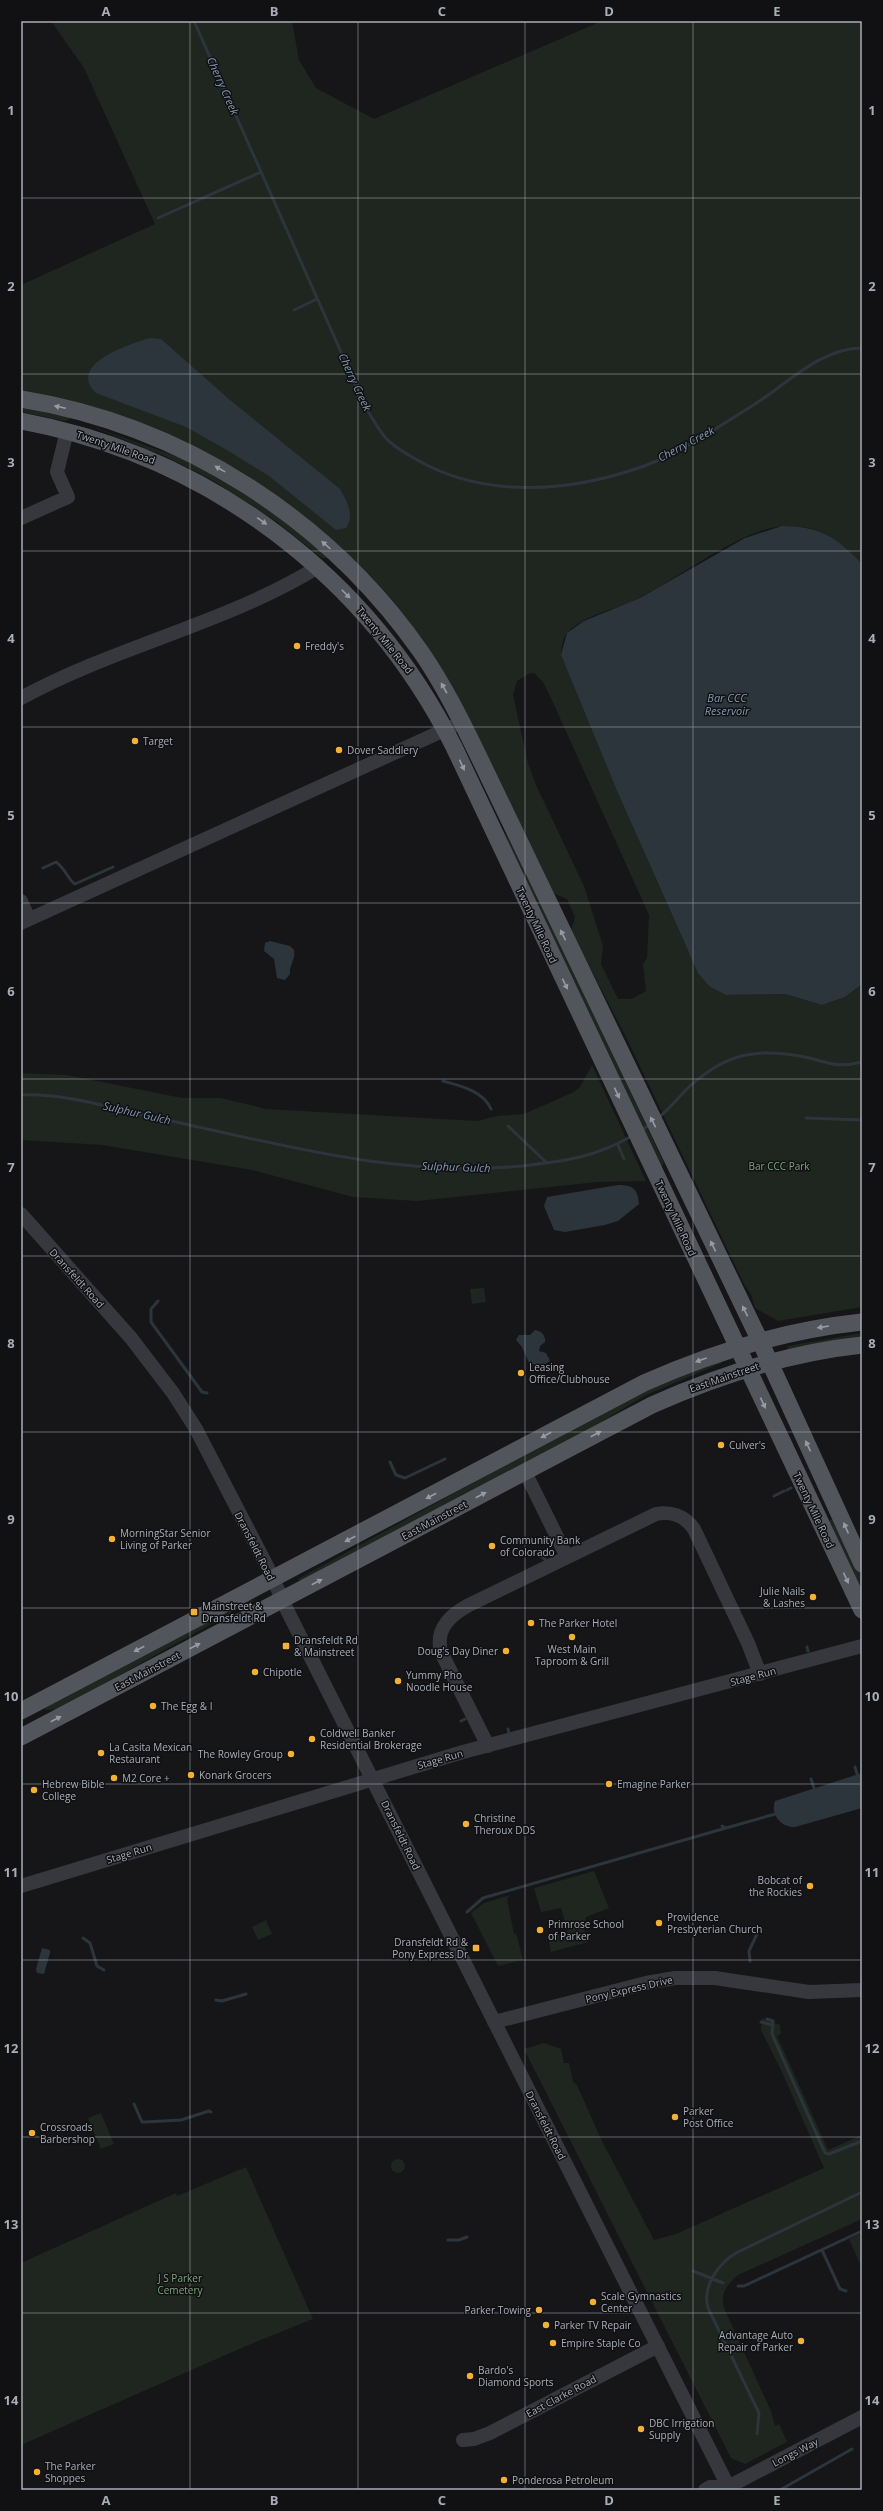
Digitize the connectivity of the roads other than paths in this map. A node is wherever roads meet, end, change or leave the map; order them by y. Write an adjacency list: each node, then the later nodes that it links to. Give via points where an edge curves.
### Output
1 (21, 399): 4 (main road, Twenty Mile Road, one-way to 1, via 81,412)
2 (21, 421): 3 (main road, Twenty Mile Road)
3 (67, 431): 4 (main road, via 73,423 82,422 155,446); 5 (street, via 57,472 68,497); 6 (main road, Twenty Mile Road, one-way to 6, via 143,456 210,488 265,524)
4 (175, 446): 7 (main road, Twenty Mile Road, one-way to 4, via 359,577 305,527 244,483)
5 (21, 518)
6 (318, 567): 7 (main road, via 337,567 367,597 396,633); 8 (street, via 287,586 171,635 81,669); 10 (main road, Twenty Mile Road, one-way to 10, via 352,600 396,653 430,702)
7 (410, 637): 9 (main road, Twenty Mile Road, one-way to 7, via 441,682)
8 (21, 698)
9 (462, 722): 10 (street); 15 (main road, Twenty Mile Road, one-way to 9)
10 (445, 730): 12 (street); 17 (main road, Twenty Mile Road, one-way to 17)
11 (21, 901): 12 (street)
12 (25, 921)
13 (21, 1214): 23 (street, Dransfeldt Road, via 131,1338 169,1388 196,1429)
14 (862, 1322): 15 (main road, one-way to 15)
15 (760, 1341): 17 (main road); 18 (main road, Twenty Mile Road)
16 (862, 1345): 18 (main road, East Mainstreet, via 817,1351)
17 (738, 1348): 19 (main road, Twenty Mile Road); 23 (main road, one-way to 23, via 644,1383)
18 (769, 1362): 19 (main road, East Mainstreet); 22 (main road, Twenty Mile Road, one-way to 18)
19 (747, 1368): 20 (main road, East Mainstreet, one-way to 19, via 652,1405); 25 (main road, Twenty Mile Road, one-way to 25)
20 (525, 1472): 21 (street); 24 (main road, East Mainstreet, one-way to 20)
21 (567, 1557): 27 (street, via 654,1515 670,1514 685,1519 696,1532); 30 (street, via 459,1610 448,1618 443,1626 441,1652)
22 (862, 1564)
23 (273, 1579): 24 (street, Dransfeldt Road); 28 (main road, one-way to 28)
24 (282, 1600): 29 (main road, East Mainstreet, one-way to 24); 31 (street, Dransfeldt Road)
25 (862, 1610)
26 (862, 1646): 27 (street, Stage Run)
27 (760, 1674): 30 (street, Stage Run)
28 (21, 1711)
29 (21, 1737)
30 (488, 1746): 31 (street, Stage Run)
31 (374, 1779): 32 (street, Stage Run); 34 (street, Dransfeldt Road)
32 (21, 1886)
33 (862, 1990): 34 (street, Pony Express Drive, via 809,1992 715,1978 675,1978)
34 (494, 2022): 35 (street, Dransfeldt Road)
35 (658, 2346): 37 (street, East Clarke Road, via 490,2434); 38 (street, Dransfeldt Road)
36 (862, 2417): 38 (street, Longs Way)
37 (463, 2440)
38 (728, 2489): 39 (street, Longs Way, via 710,2487)
39 (705, 2490)

